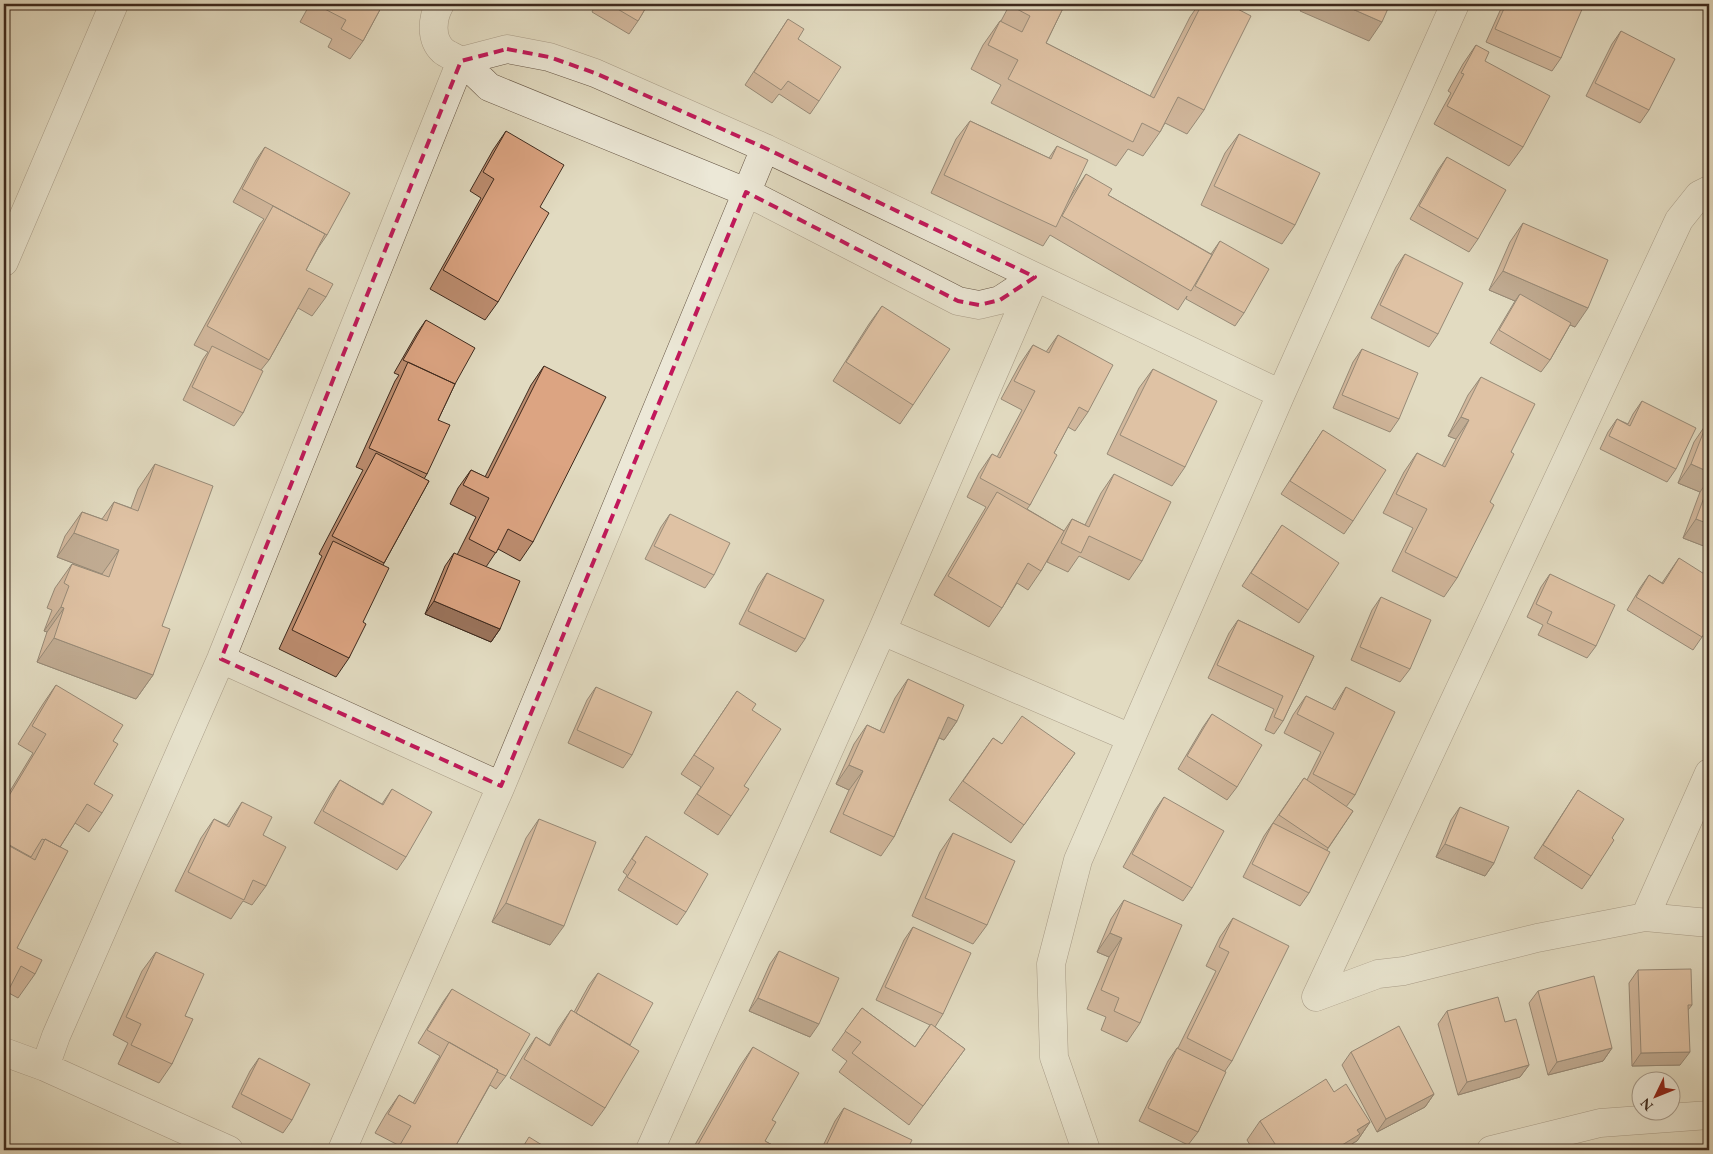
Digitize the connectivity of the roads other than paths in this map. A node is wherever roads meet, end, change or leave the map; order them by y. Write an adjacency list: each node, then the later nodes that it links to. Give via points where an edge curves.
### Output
1 (114, 4): 8 (street)
2 (440, 4): 4 (street, via 433,27 436,41 442,50)
3 (1455, 4): 10 (street)
4 (461, 61): 5 (street, via 507,49 549,57 595,72); 7 (street, via 489,87); 12 (street)
5 (765, 148): 7 (street); 9 (street)
6 (1709, 190): 16 (street, via 1699,195 1679,220 1316,997 1378,974 1404,971 1537,938)
7 (746, 192): 9 (street, via 958,301 979,305 1000,300); 15 (street)
8 (4, 262)
9 (1035, 277): 10 (street); 11 (street)
10 (1281, 394): 13 (street)
11 (882, 631): 13 (street); 23 (street)
12 (221, 658): 15 (street); 19 (street, via 56,1036)
13 (1130, 738): 24 (street, via 1078,860 1051,964 1054,1057)
14 (1709, 773): 16 (street)
15 (501, 786): 22 (street)
16 (1645, 918): 17 (street)
17 (1709, 923)
18 (4, 1052): 19 (street)
19 (45, 1068): 21 (street)
20 (1709, 1115): 25 (street, via 1600,1124)
21 (229, 1150)
22 (342, 1150)
23 (650, 1150)
24 (1086, 1150)
25 (1491, 1150)

